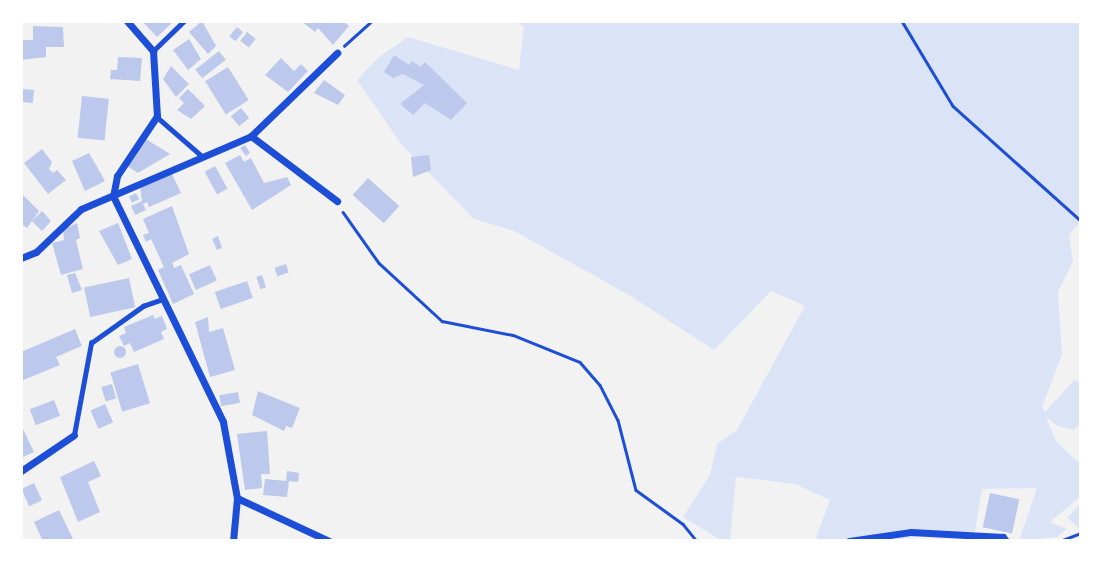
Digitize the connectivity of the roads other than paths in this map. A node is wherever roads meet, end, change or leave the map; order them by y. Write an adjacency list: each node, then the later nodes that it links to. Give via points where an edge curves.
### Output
1 (127, 21): 3 (street)
2 (184, 21): 3 (lane)
3 (153, 51): 5 (street)
4 (337, 52): 6 (street)
5 (157, 116): 7 (lane); 8 (street, via 122,167)
6 (251, 136): 7 (street); 9 (street)
7 (202, 156): 8 (street)
8 (113, 196): 10 (street, via 81,209 36,252); 11 (street)
9 (337, 201)
10 (21, 258)
11 (164, 299): 12 (lane, via 143,306 91,342); 14 (street, via 223,422)
12 (74, 435): 13 (street)
13 (21, 471)
14 (237, 498): 15 (street); 16 (street)
15 (233, 541)
16 (329, 541)
17 (849, 541): 18 (street, via 911,532 1003,537)
18 (1006, 541)

